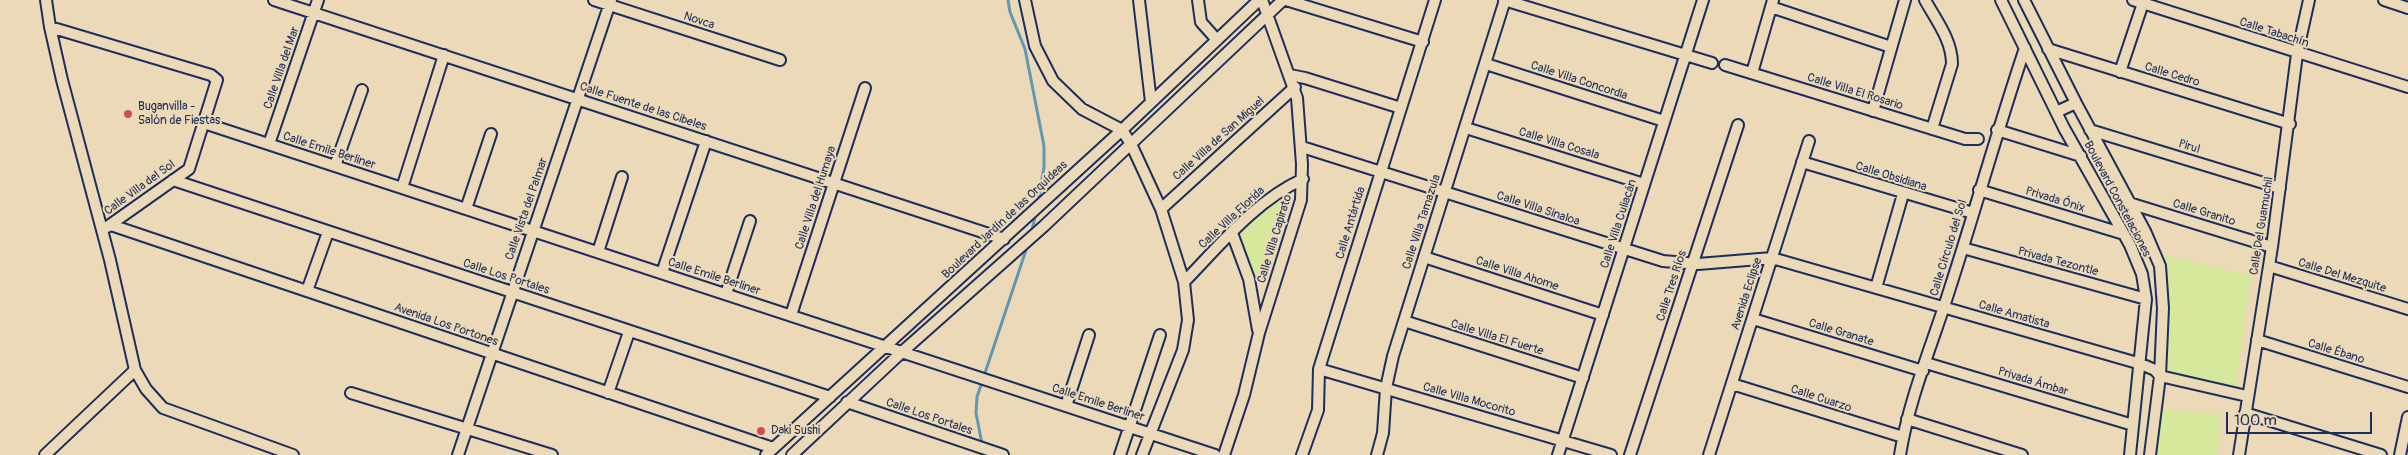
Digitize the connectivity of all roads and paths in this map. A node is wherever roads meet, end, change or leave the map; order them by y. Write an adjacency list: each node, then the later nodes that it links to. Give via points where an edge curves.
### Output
1 (46, 0): 25 (street)
2 (274, 0): 23 (street, Calle Fuente de las Cibeles)
3 (318, 0): 23 (street, Calle Villa del Mar)
4 (594, 0): 20 (street, Novca)
5 (1025, 0): 57 (street, via 1036,46 1053,81 1082,109)
6 (1139, 0): 46 (street)
7 (1198, 0): 26 (street, via 1201,22)
8 (1260, 0): 24 (street, Calle Villa Capirato); 26 (street, Boulevard Jardín de las Orquídeas)
9 (1285, 0): 24 (street); 27 (street)
10 (1436, 0): 27 (street, Calle Antártida)
11 (1505, 0): 33 (street); 36 (street, Calle Villa Tamazula)
12 (1703, 0): 33 (street, Calle Villa Culiacán)
13 (1905, 0): 28 (street)
14 (1925, 0): 56 (street, via 1950,44 1952,54 1952,64)
15 (2001, 0): 29 (street, Boulevard Constelaciones)
16 (2024, 0): 30 (street, Boulevard Constelaciones)
17 (2309, 0): 31 (street, Calle Del Guamuchil)
18 (2384, 0): 22 (street)
19 (2140, 1): 31 (street, Calle Tabachín); 38 (street)
20 (610, 3): 34 (street, Novca); 45 (street, Calle Vista del Palmar)
21 (1772, 4): 28 (street); 39 (street)
22 (2408, 8)
23 (314, 13): 32 (street, Calle Fuente de las Cibeles); 64 (street, Calle Villa del Mar)
24 (1266, 16): 40 (street, Calle Villa Capirato); 65 (street)
25 (50, 27): 52 (street, Calle Villa del Sol, via 216,78); 86 (street, via 62,80)
26 (1216, 40): 46 (street, Boulevard Jardín de las Orquídeas)
27 (1423, 42): 48 (street, Calle Antártida)
28 (1891, 46): 49 (street)
29 (2026, 48): 50 (street, Boulevard Constelaciones); 58 (street, Calle Círculo del Sol)
30 (2048, 49): 38 (street, Calle Cedro); 47 (street, Boulevard Constelaciones)
31 (2297, 54): 41 (street, Calle Tabachín); 53 (street, Calle Del Guamuchil)
32 (444, 55): 45 (street, Calle Fuente de las Cibeles); 76 (street)
33 (1685, 55): 35 (street); 51 (street, Calle Villa Culiacán)
34 (780, 60)
35 (1712, 63)
36 (1486, 64): 51 (street, Calle Villa Concordia); 55 (street, Calle Villa Tamazula)
37 (1725, 65): 39 (street, Calle Villa El Rosario)
38 (2120, 72): 53 (street, Calle Cedro)
39 (1752, 73): 49 (street, Calle Villa El Rosario)
40 (1290, 75): 43 (street, Calle Villa Capirato); 48 (street)
41 (2408, 87)
42 (865, 88): 74 (street, Calle Villa del Humaya)
43 (1295, 88): 66 (street, Calle Villa Capirato); 83 (street, Calle Villa de San Miguel)
44 (362, 90): 69 (street)
45 (578, 99): 62 (street, Calle Fuente de las Cibeles); 87 (street, Calle Vista del Palmar)
46 (1151, 102): 57 (street, Boulevard Jardín de las Orquídeas)
47 (2076, 104): 50 (street); 59 (street, Boulevard Constelaciones)
48 (1401, 108): 70 (street, Calle Antártida)
49 (1873, 111): 56 (street, Calle Villa El Rosario)
50 (2056, 112): 67 (street, Boulevard Constelaciones)
51 (1664, 121): 75 (street, Calle Villa Culiacán)
52 (204, 122): 64 (street, Calle Emile Berliner); 73 (street, Calle Villa del Sol, via 191,165)
53 (2290, 124): 77 (street, Calle Del Guamuchil)
54 (1738, 126): 98 (street, Calle Tres Ríos)
55 (1466, 128): 75 (street, Calle Villa Cosala); 79 (street, Calle Villa Tamazula)
56 (1932, 129): 61 (street, Calle Villa El Rosario, via 1964,139)
57 (1122, 130): 65 (street); 91 (street, Boulevard Jardín de las Orquídeas)
58 (1997, 130): 67 (street); 78 (street, Calle Círculo del Sol)
59 (2090, 130): 77 (street, Pirul); 81 (street, Boulevard Constelaciones)
60 (490, 134): 82 (street)
61 (1978, 139)
62 (706, 141): 74 (street, Calle Fuente de las Cibeles); 100 (street)
63 (1809, 141): 68 (street, Avenida Eclipse)
64 (269, 144): 69 (street, Calle Emile Berliner)
65 (1131, 144): 83 (street); 119 (street)
66 (1302, 148): 70 (street, Calle Villa Sinaloa); 72 (street, Calle Villa Capirato)
67 (2081, 156): 90 (street, Boulevard Constelaciones)
68 (1802, 162): 80 (street, Calle Obsidiana); 97 (street, Avenida Eclipse)
69 (335, 166): 76 (street, Calle Emile Berliner)
70 (1380, 172): 79 (street, Calle Villa Sinaloa); 123 (street, Calle Antártida)
71 (622, 177): 95 (street)
72 (1303, 178): 89 (street, Calle Villa Florida, via 1264,203); 114 (street, Calle Villa Capirato, via 1301,200)
73 (173, 180): 86 (street, Calle Villa del Sol); 88 (street, Calle Los Portales)
74 (834, 183): 91 (street, Calle Fuente de las Cibeles); 110 (street, Calle Villa del Humaya)
75 (1644, 184): 94 (street, Calle Villa Culiacán)
76 (402, 188): 82 (street, Calle Emile Berliner)
77 (2280, 188): 92 (street, Calle Del Guamuchil)
78 (1979, 190): 84 (street, Calle Círculo del Sol); 90 (street, Privada Ónix)
79 (1445, 193): 94 (street, Calle Villa Sinaloa); 96 (street, Calle Villa Tamazula)
80 (1903, 194): 84 (street, Calle Obsidiana); 102 (street)
81 (2129, 203): 92 (street, Calle Granito); 125 (street, Boulevard Constelaciones, via 2160,266 2163,308)
82 (466, 209): 87 (street, Calle Emile Berliner)
83 (1161, 209): 101 (street)
84 (1973, 214): 93 (street, Calle Círculo del Sol)
85 (750, 221): 105 (street)
86 (106, 227): 103 (street, Avenida Los Portones); 124 (street, via 110,260)
87 (533, 231): 95 (street, Calle Emile Berliner); 104 (street, Calle Vista del Palmar)
88 (328, 232): 103 (street); 104 (street, Calle Los Portales)
89 (1232, 232): 101 (street, Calle Villa Florida); 114 (street, via 1249,279)
90 (2124, 234): 106 (street, Boulevard Constelaciones, via 2138,261)
91 (1004, 239): 118 (street, Boulevard Jardín de las Orquídeas)
92 (2272, 247): 99 (street, Calle Del Guamuchil)
93 (1963, 248): 106 (street, Privada Tezontle); 107 (street, Calle Círculo del Sol)
94 (1624, 249): 98 (street, Calle Villa Sinaloa, via 1663,262); 109 (street, Calle Villa Culiacán)
95 (598, 252): 100 (street, Calle Emile Berliner)
96 (1424, 257): 109 (street, Calle Villa Ahome); 112 (street, Calle Villa Tamazula)
97 (1772, 258): 98 (street, Calle Villa Sinaloa); 102 (street, Calle Amatista); 111 (street, Avenida Eclipse)
98 (1692, 264): 160 (street, Calle Tres Ríos)
99 (2269, 266): 108 (street, Calle Del Mezquite); 117 (street, Calle Del Guamuchil)
100 (662, 273): 105 (street, Calle Emile Berliner)
101 (1184, 282): 142 (street, via 1188,320 1183,350)
102 (1876, 288): 107 (street, Calle Amatista)
103 (307, 291): 120 (street, Avenida Los Portones)
104 (512, 292): 113 (street, Calle Los Portales); 120 (street, Calle Vista del Palmar)
105 (726, 294): 110 (street, Calle Emile Berliner)
106 (2146, 299): 121 (street, Boulevard Constelaciones)
107 (1944, 307): 121 (street, Calle Amatista); 122 (street, Calle Círculo del Sol)
108 (2408, 309)
109 (1603, 315): 126 (street, Calle Villa Culiacán)
110 (791, 316): 118 (street, Calle Emile Berliner)
111 (1752, 319): 122 (street, Calle Granate); 127 (street, Avenida Eclipse)
112 (1404, 322): 126 (street, Calle Villa El Fuerte); 129 (street, Calle Villa Tamazula)
113 (629, 332): 131 (street); 133 (street, Calle Los Portales)
114 (1259, 333): 155 (street, Calle Villa Capirato, via 1244,395)
115 (1089, 335): 135 (street)
116 (1160, 335): 140 (street)
117 (2257, 340): 128 (street, Calle Ébano); 132 (street, Calle Del Guamuchil)
118 (886, 347): 119 (street, Calle Emile Berliner); 133 (street, Boulevard Jardín de las Orquídeas)
119 (902, 352): 134 (street); 135 (street, Calle Emile Berliner)
120 (492, 353): 131 (street, Avenida Los Portones); 141 (street, Calle Vista del Palmar)
121 (2142, 365): 125 (street, Calle Amatista); 139 (street, Boulevard Constelaciones)
122 (1924, 367): 138 (street, Calle Círculo del Sol); 139 (street, Privada Ámbar)
123 (1319, 369): 129 (street, Calle Villa Mocorito); 156 (street, Calle Antártida, via 1318,410)
124 (135, 370): 146 (street); 147 (street, via 163,408)
125 (2157, 373): 132 (street, Calle Amatista); 165 (street)
126 (1583, 378): 144 (street, Calle Villa Culiacán)
127 (1732, 384): 143 (street, Calle Cuarzo); 161 (street, Avenida Eclipse)
128 (2408, 387)
129 (1386, 388): 144 (street, Calle Villa Mocorito); 157 (street, Calle Villa Tamazula, via 1384,426)
130 (351, 393): 141 (street)
131 (608, 393): 145 (street, Avenida Los Portones)
132 (2247, 396): 136 (street, Calle Del Guamuchil)
133 (830, 397): 145 (street, Boulevard Jardín de las Orquídeas)
134 (847, 402): 150 (street); 151 (street, Calle Los Portales)
135 (1066, 406): 140 (street, Calle Emile Berliner)
136 (2245, 412): 166 (street, Calle Del Guamuchil); 167 (street)
137 (2408, 417): 168 (street)
138 (1907, 420): 143 (street, Calle Círculo del Sol); 163 (street)
139 (2133, 425): 164 (street, Boulevard Constelaciones)
140 (1130, 427): 142 (street, Calle Emile Berliner); 152 (street)
141 (467, 429): 148 (street, Calle Vista del Palmar); 149 (street)
142 (1149, 433): 153 (street); 154 (street, Calle Emile Berliner)
143 (1903, 437): 162 (street, Calle Círculo del Sol)
144 (1563, 440): 158 (street, Calle Villa Culiacán); 159 (street, Calle Villa Mocorito)
145 (770, 451)
146 (45, 455)
147 (293, 455)
148 (458, 455)
149 (552, 455)
150 (792, 455)
151 (1003, 455)
152 (1120, 455)
153 (1142, 455)
154 (1215, 455)
155 (1224, 455)
156 (1302, 455)
157 (1377, 455)
158 (1558, 455)
159 (1611, 455)
160 (1630, 455)
161 (1709, 455)
162 (1900, 455)
163 (2022, 455)
164 (2130, 455)
165 (2150, 455)
166 (2239, 455)
167 (2381, 455)
168 (2400, 455)

